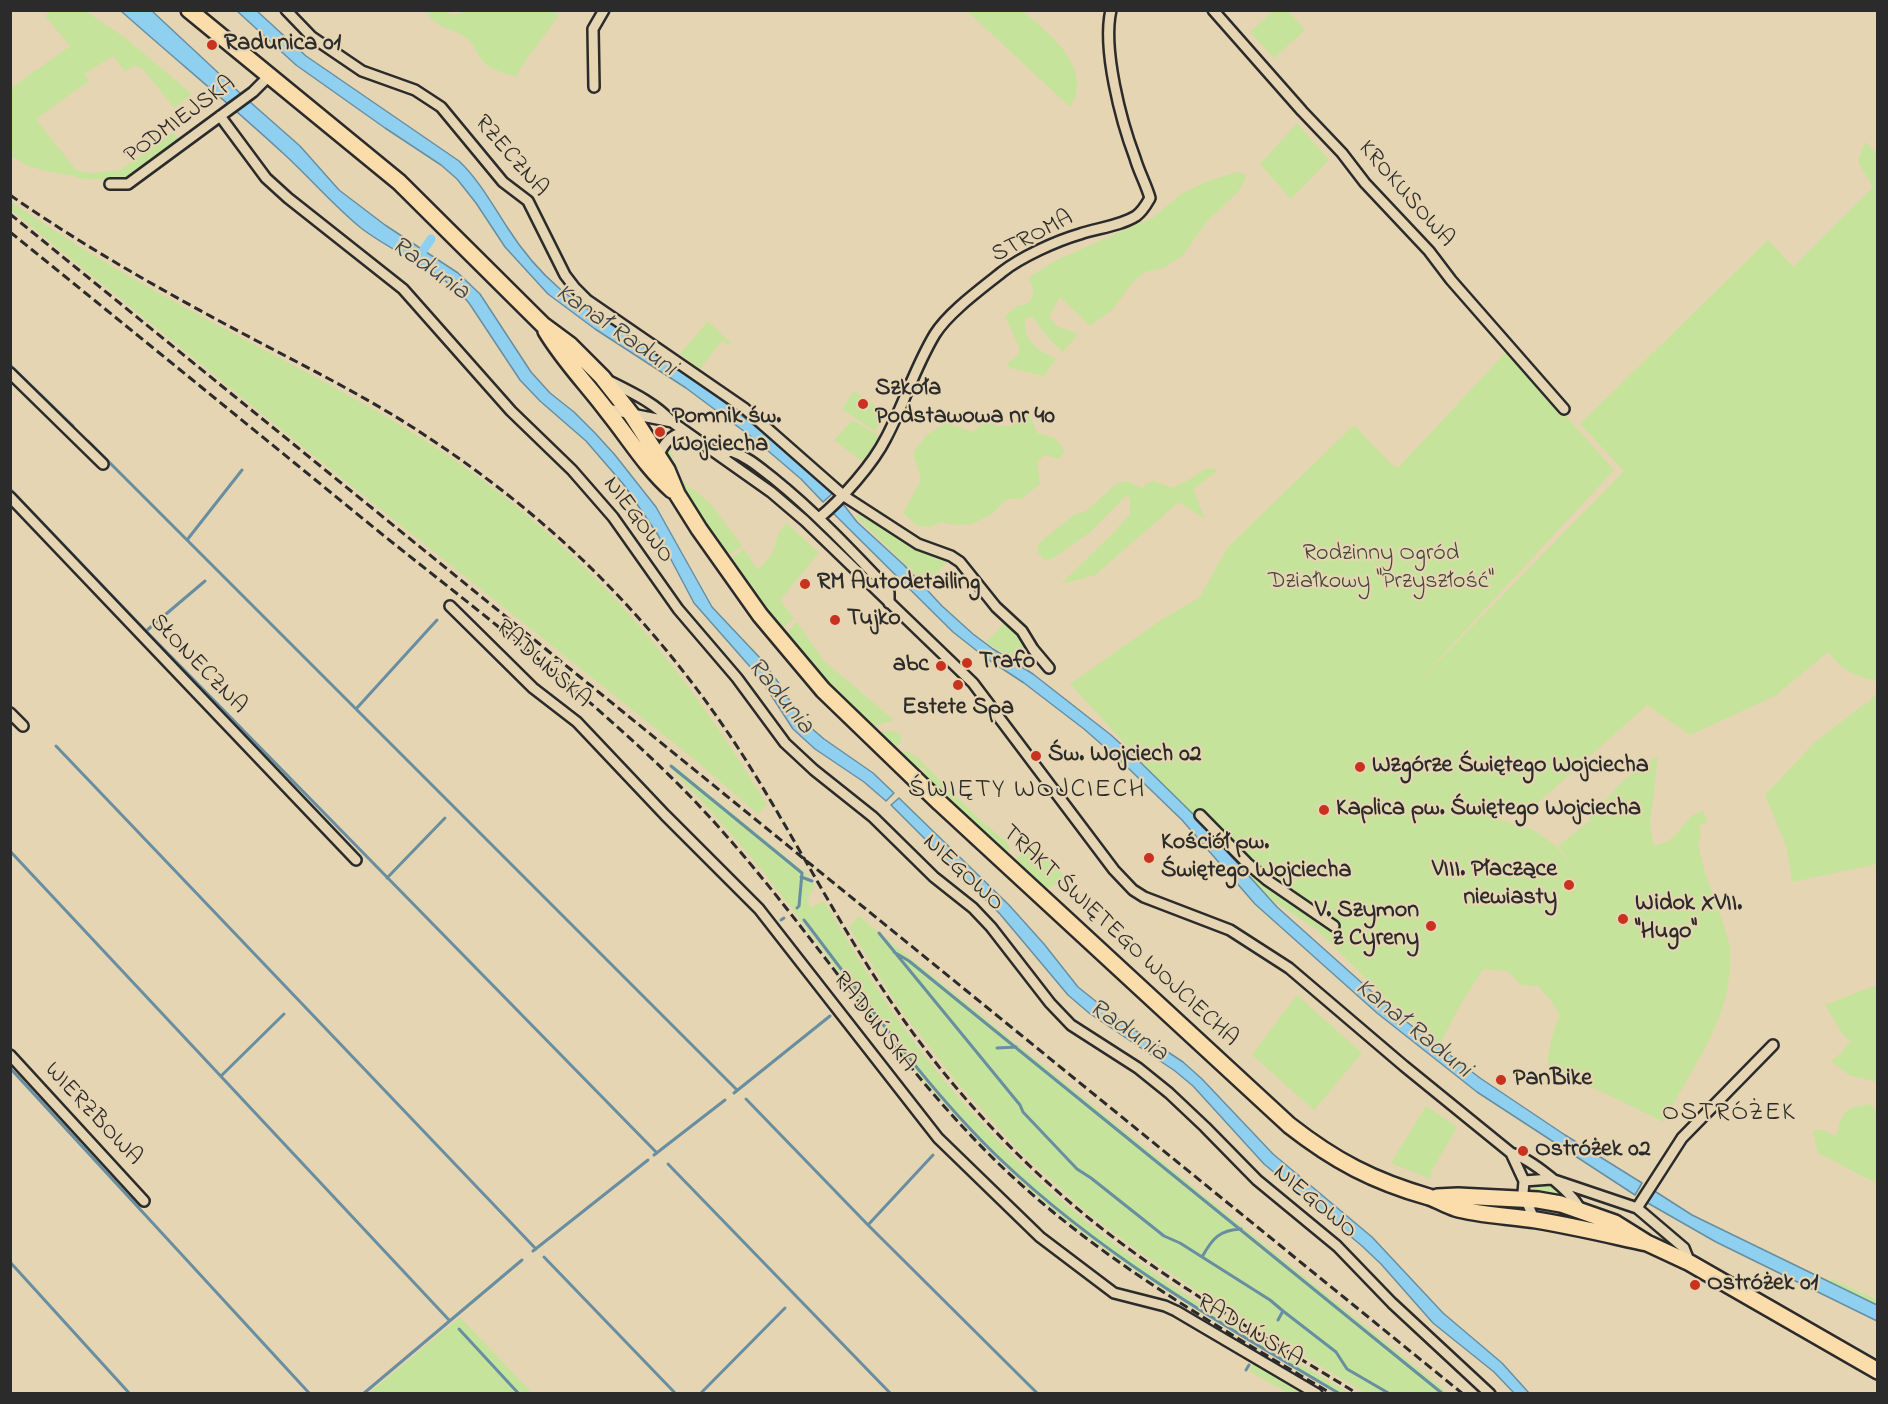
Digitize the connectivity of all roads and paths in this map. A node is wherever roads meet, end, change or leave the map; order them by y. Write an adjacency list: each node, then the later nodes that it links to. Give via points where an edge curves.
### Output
1 (189, 10): 6 (main road, TRAKT ŚWIĘTEGO WOJCIECHA)
2 (286, 10): 23 (street, RZECZNA, via 312,36 362,71 415,90 441,107 503,183 528,201 574,288 598,309 744,408)
3 (604, 10): 7 (street, via 592,30)
4 (1111, 10): 23 (street, STROMA, via 1109,35 1114,76 1126,132 1150,198 1129,219 1076,235 1004,270 948,318 925,353 886,438)
5 (1213, 10): 14 (street, KROKUSOWA)
6 (269, 76): 8 (street, PODMIEJSKA); 10 (main road, TRAKT ŚWIĘTEGO WOJCIECHA, via 407,190)
7 (594, 87)
8 (222, 115): 9 (street, PODMIEJSKA, via 128,184); 48 (street, NIEGOWO, via 267,178 403,289 511,411 572,470 613,517 678,609 737,678 785,743 973,908 1071,1025 1138,1068 1168,1093 1257,1180 1337,1246)
9 (110, 184)
10 (543, 326): 12 (main road, TRAKT ŚWIĘTEGO WOJCIECHA, via 570,345); 13 (main road, TRAKT ŚWIĘTEGO WOJCIECHA, via 560,354)
11 (10, 373): 20 (street)
12 (602, 377): 15 (main road, TRAKT ŚWIĘTEGO WOJCIECHA); 16 (street, TRAKT ŚWIĘTEGO WOJCIECHA, via 637,395)
13 (606, 409): 15 (street, TRAKT ŚWIĘTEGO WOJCIECHA); 21 (main road, TRAKT ŚWIĘTEGO WOJCIECHA, via 657,477)
14 (1564, 409)
15 (631, 414): 16 (street, TRAKT ŚWIĘTEGO WOJCIECHA); 19 (main road, TRAKT ŚWIĘTEGO WOJCIECHA)
16 (672, 422): 17 (street, TRAKT ŚWIĘTEGO WOJCIECHA)
17 (684, 431): 18 (street, TRAKT ŚWIĘTEGO WOJCIECHA); 19 (street, via 669,438)
18 (722, 455): 24 (street, via 731,451 746,456); 25 (street, TRAKT ŚWIĘTEGO WOJCIECHA, via 805,521)
19 (658, 456): 21 (main road, TRAKT ŚWIĘTEGO WOJCIECHA)
20 (103, 464)
21 (677, 494): 38 (main road, TRAKT ŚWIĘTEGO WOJCIECHA, via 760,615 846,714 1288,1125 1354,1170)
22 (10, 497): 31 (street, SŁONECZNA)
23 (842, 497): 24 (street, STROMA); 27 (street, RZECZNA, via 918,544 960,562 996,607 1028,638)
24 (819, 518): 25 (street, via 886,587)
25 (890, 603): 35 (street, TRAKT ŚWIĘTEGO WOJCIECHA, via 983,694 1096,847 1133,890 1230,930 1289,968)
26 (450, 606): 47 (street, RADUŃSKA, via 533,688 577,722 759,909 938,1138 1040,1237 1114,1293 1176,1311)
27 (1049, 668)
28 (10, 713): 29 (street)
29 (23, 726)
30 (1200, 815): 32 (street, via 1267,880)
31 (356, 860)
32 (1334, 926)
33 (1773, 1045): 41 (street, via 1682,1138)
34 (10, 1056): 40 (street, WIERZBOWA)
35 (1511, 1153): 36 (street, TRAKT ŚWIĘTEGO WOJCIECHA); 37 (street, TRAKT ŚWIĘTEGO WOJCIECHA)
36 (1551, 1179): 37 (street, TRAKT ŚWIĘTEGO WOJCIECHA); 41 (street, TRAKT ŚWIĘTEGO WOJCIECHA); 42 (street, TRAKT ŚWIĘTEGO WOJCIECHA)
37 (1524, 1181): 39 (street, TRAKT ŚWIĘTEGO WOJCIECHA)
38 (1431, 1197): 39 (main road, TRAKT ŚWIĘTEGO WOJCIECHA); 43 (main road, TRAKT ŚWIĘTEGO WOJCIECHA, via 1456,1208)
39 (1526, 1199): 42 (main road, TRAKT ŚWIĘTEGO WOJCIECHA); 43 (street, TRAKT ŚWIĘTEGO WOJCIECHA)
40 (144, 1201)
41 (1638, 1204): 45 (street, TRAKT ŚWIĘTEGO WOJCIECHA, via 1684,1248)
42 (1580, 1209): 44 (main road, TRAKT ŚWIĘTEGO WOJCIECHA, via 1615,1223)
43 (1534, 1219): 44 (main road, TRAKT ŚWIĘTEGO WOJCIECHA)
44 (1647, 1244): 45 (main road, TRAKT ŚWIĘTEGO WOJCIECHA)
45 (1690, 1263): 46 (main road, TRAKT ŚWIĘTEGO WOJCIECHA)
46 (1878, 1371)
47 (1317, 1394)
48 (1490, 1394)

